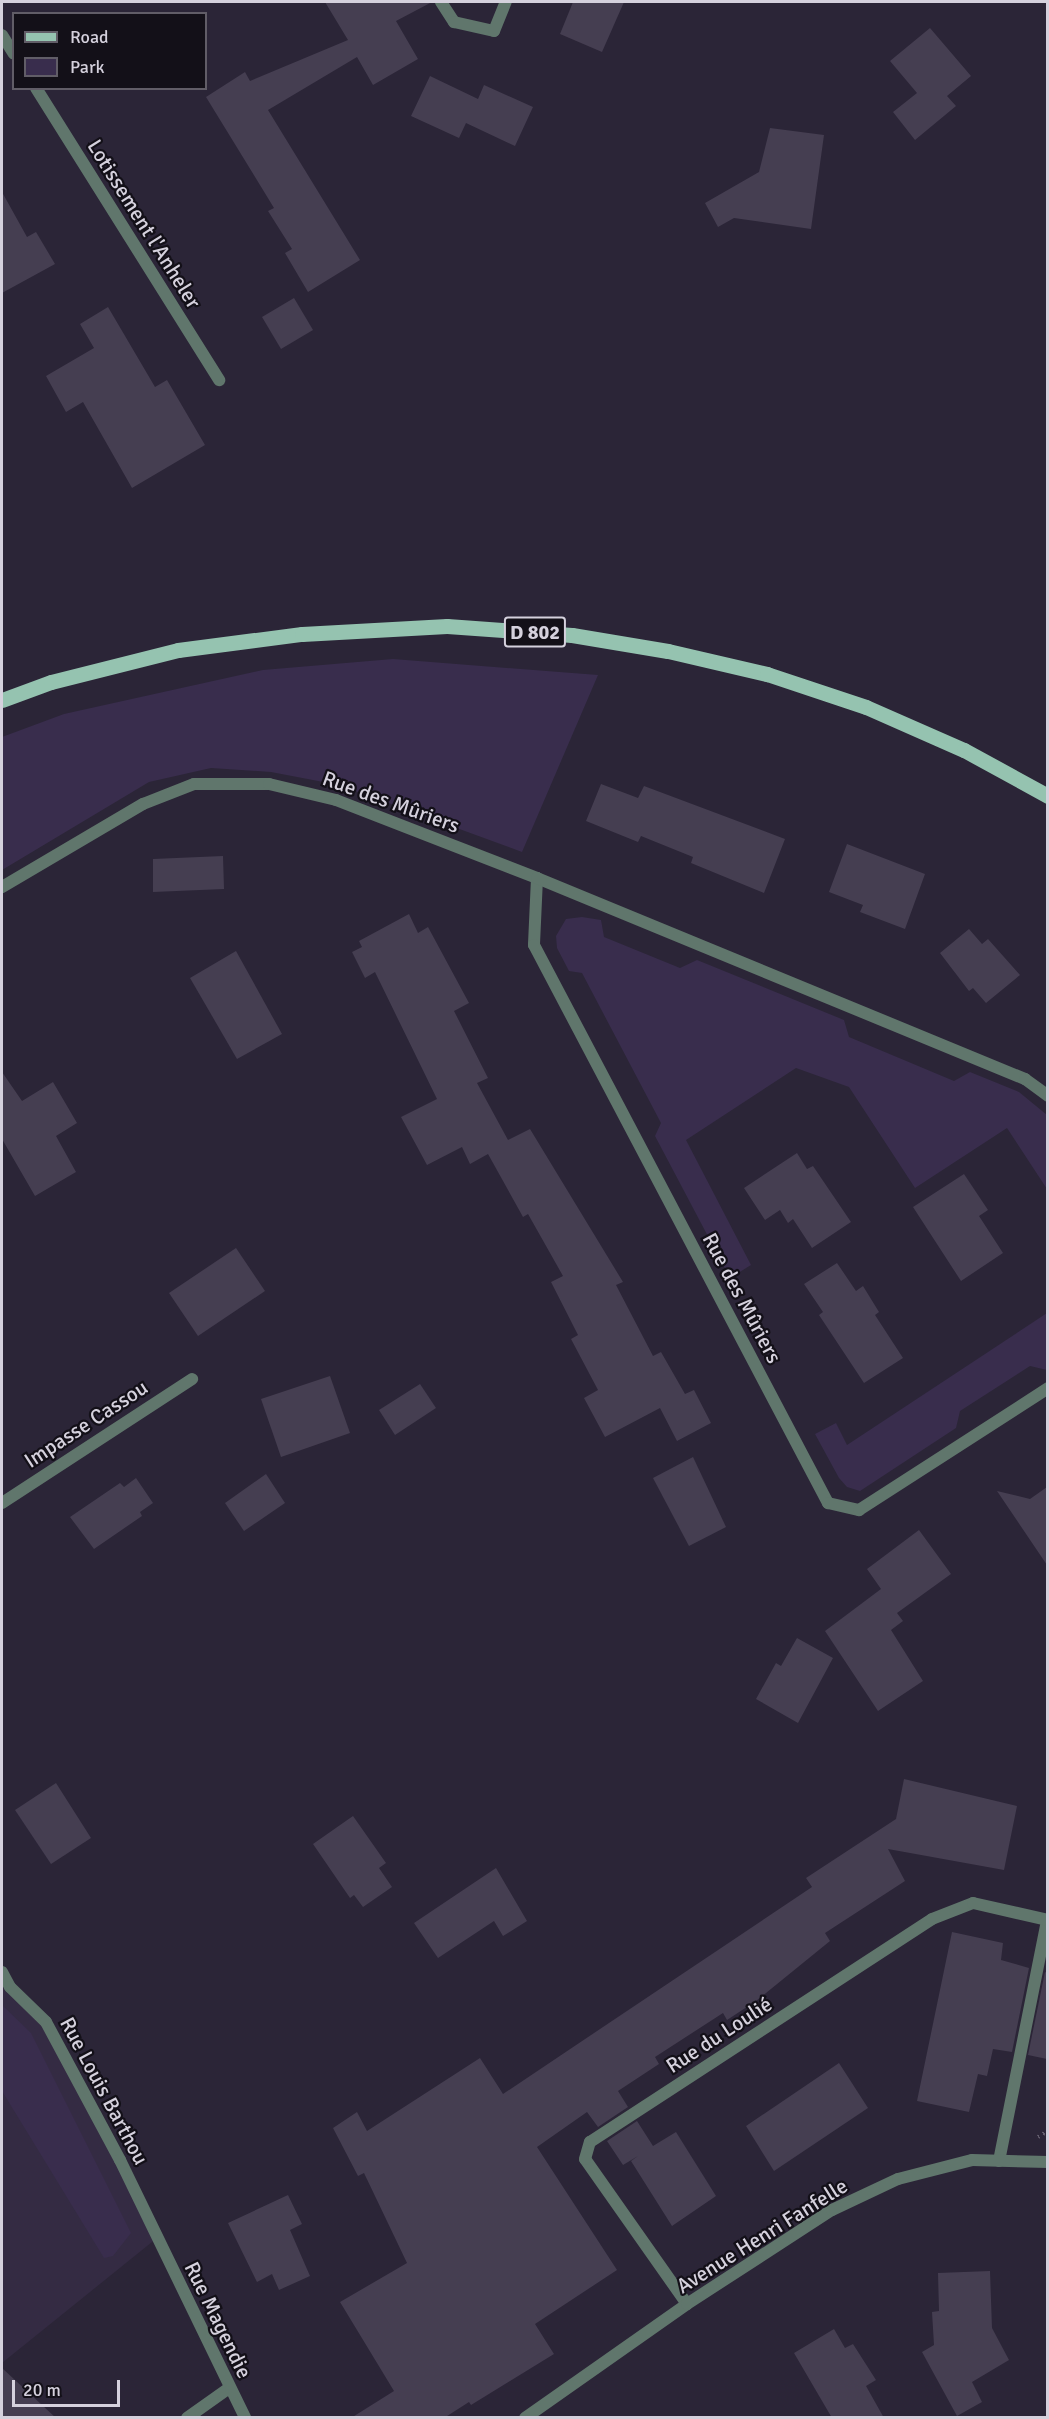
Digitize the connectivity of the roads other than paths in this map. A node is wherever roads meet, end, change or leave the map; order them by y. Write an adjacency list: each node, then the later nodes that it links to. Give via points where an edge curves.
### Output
1 (441, 2): 2 (street, via 454,22 494,31)
2 (506, 2)
3 (2, 35): 4 (street)
4 (12, 51)
5 (37, 90): 6 (street, Lotissement l'Anheler)
6 (219, 381)
7 (2, 700): 8 (main road, D 802, via 51,682 178,650 302,633 447,626 572,635 668,651 767,674 866,707 964,750)
8 (1047, 796)
9 (537, 878): 10 (street, Rue des Mûriers, via 336,800 269,784 194,784 143,804); 11 (street, Rue des Mûriers, via 1025,1079); 13 (street, Rue des Mûriers, via 534,945 828,1503 859,1510)
10 (2, 887)
11 (1047, 1096)
12 (192, 1378): 14 (street, Impasse Cassou)
13 (1047, 1388)
14 (2, 1503)
15 (1047, 1920): 17 (street, Rue du Loulié); 20 (street, Rue du Loulié, via 973,1903 932,1919 590,2142 585,2159)
16 (2, 1972): 19 (street, Rue Louis Barthou, via 10,1987 46,2022)
17 (999, 2161): 18 (street, Avenue Henri Fanfelle); 20 (street, Avenue Henri Fanfelle, via 972,2160 898,2180 842,2205)
18 (1047, 2162)
19 (157, 2238): 21 (street, Rue Magendie)
20 (687, 2304): 24 (street, Avenue Henri Fanfelle)
21 (229, 2388): 22 (street); 23 (street, Rue Magendie)
22 (187, 2418)
23 (245, 2418)
24 (525, 2418)

